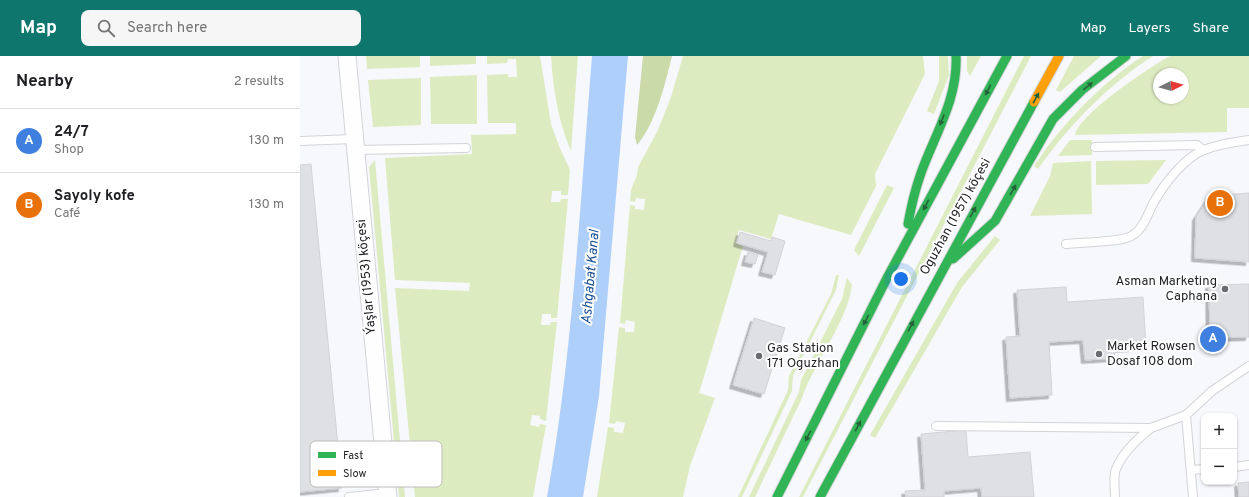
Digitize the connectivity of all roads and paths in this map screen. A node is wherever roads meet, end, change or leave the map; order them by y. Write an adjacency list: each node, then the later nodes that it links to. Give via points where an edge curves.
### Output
1 (347, 56): 8 (street, Ýaşlar (1953) köçesi)
2 (956, 56): 13 (main road, one-way to 13, via 958,69 953,93 916,188)
3 (1007, 56): 13 (main road, one-way to 13)
4 (1059, 56): 14 (main road, Oguzhan (1957) köçesi, one-way to 4)
5 (1126, 56): 14 (main road, one-way to 5, via 995,221 1053,119 1082,90)
6 (1249, 140): 11 (lane)
7 (300, 141): 8 (lane)
8 (355, 144): 10 (lane); 19 (street, Ýaşlar (1953) köçesi)
9 (1095, 147): 11 (lane, via 1197,145)
10 (466, 148)
11 (1203, 150): 12 (lane, via 1183,164 1166,184 1142,227 1132,236)
12 (1066, 244)
13 (902, 249): 26 (main road, one-way to 26)
14 (941, 270): 27 (main road, Oguzhan (1957) köçesi, one-way to 14)
15 (1249, 366): 16 (lane, via 1212,391)
16 (1186, 415): 18 (lane); 23 (lane)
17 (936, 426): 18 (lane)
18 (1151, 428): 28 (lane, via 1137,438 1116,470)
19 (382, 441)
20 (1249, 465): 21 (lane)
21 (1237, 467)
22 (1201, 469): 23 (lane)
23 (1191, 470): 29 (lane)
24 (387, 495): 25 (lane)
25 (349, 497)
26 (777, 497)
27 (820, 497)
28 (1115, 497)
29 (1193, 497)

